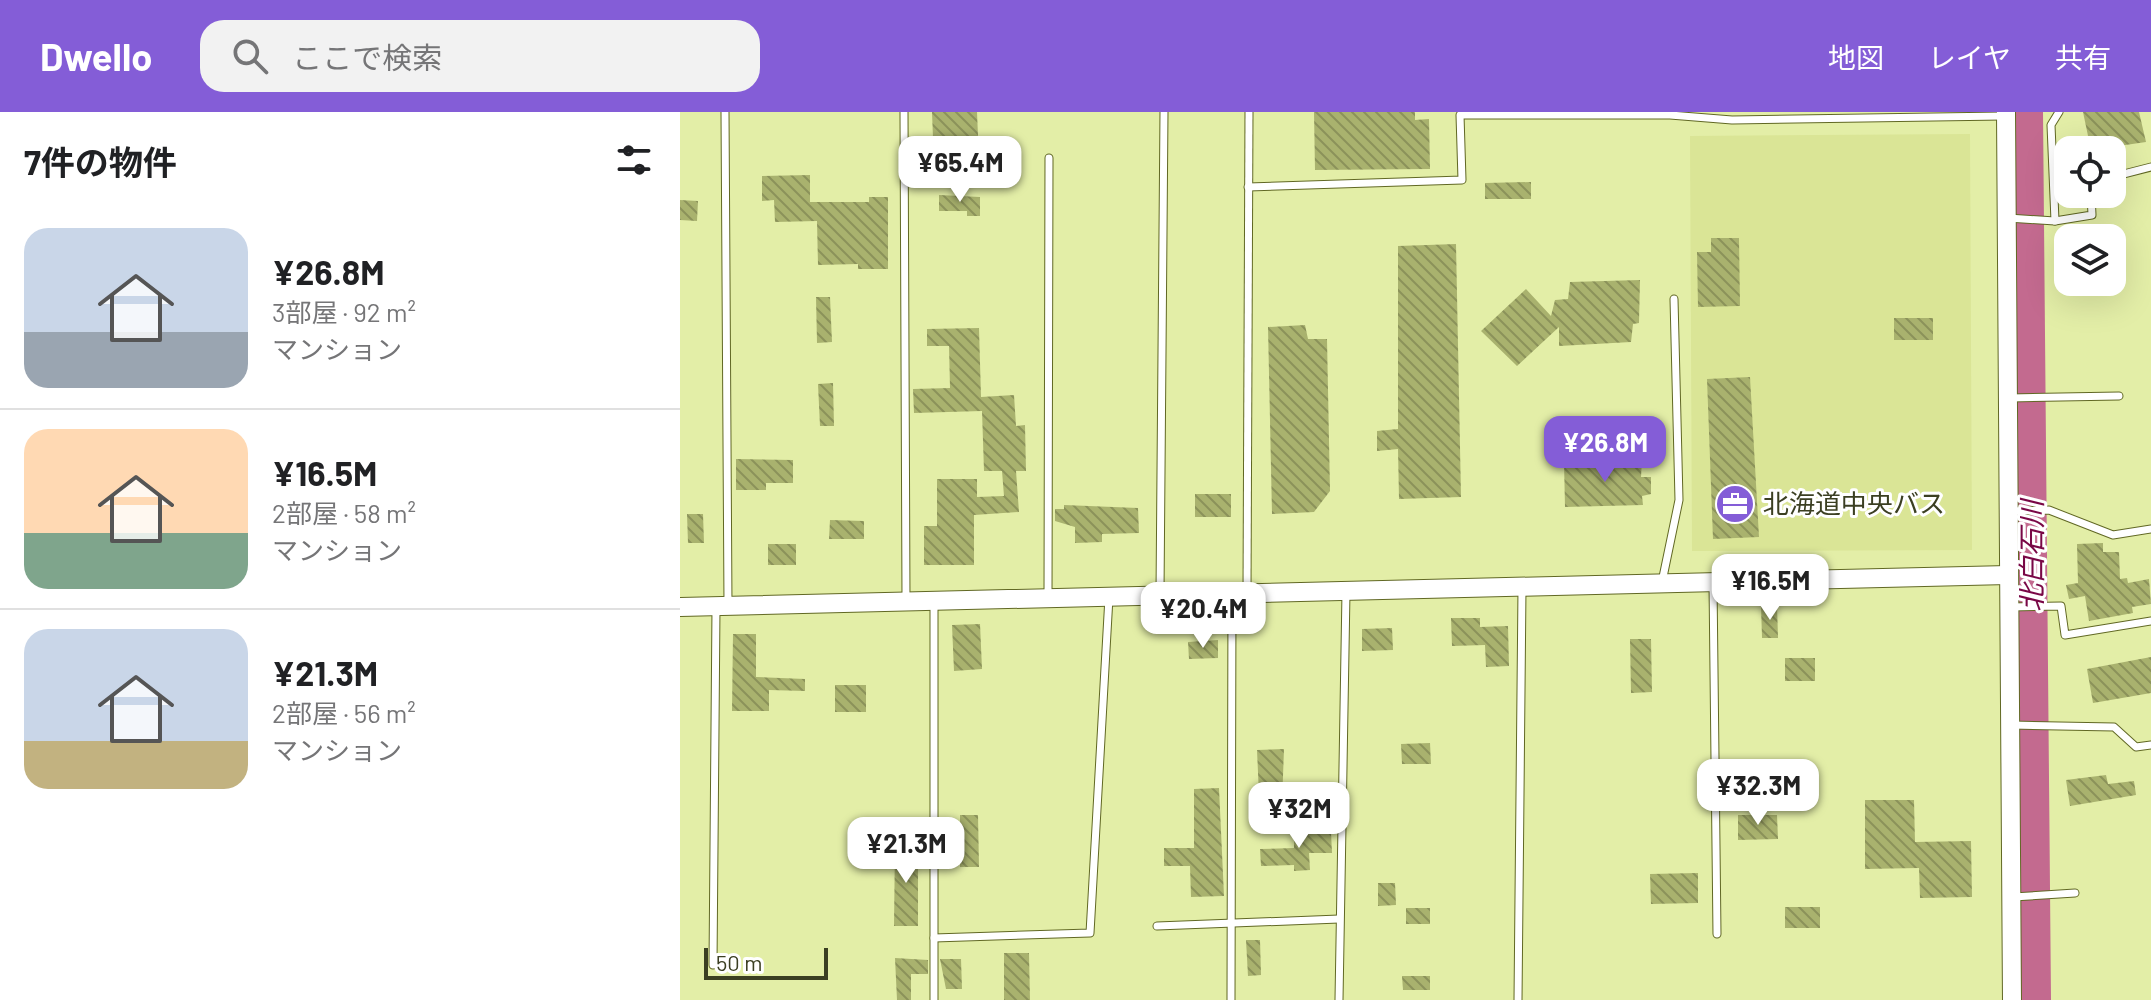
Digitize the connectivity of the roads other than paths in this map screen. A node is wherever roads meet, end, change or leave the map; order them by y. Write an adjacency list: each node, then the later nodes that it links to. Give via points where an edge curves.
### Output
1 (725, 112): 31 (lane)
2 (904, 112): 30 (lane)
3 (1164, 112): 26 (lane)
4 (1249, 112): 11 (lane)
5 (2059, 112): 14 (lane, via 2051,125)
6 (1670, 114): 7 (lane, via 1732,120); 11 (lane, via 1460,115 1462,180)
7 (2006, 114): 13 (street)
8 (1049, 158): 28 (lane)
9 (2151, 167): 10 (lane)
10 (2126, 173)
11 (1248, 187): 25 (lane)
12 (2092, 208): 14 (lane, via 2092,215)
13 (2011, 218): 14 (lane); 17 (street)
14 (2055, 221)
15 (1674, 299): 22 (lane, via 1679,500)
16 (2119, 396): 17 (lane)
17 (2013, 398): 18 (street)
18 (2013, 511): 19 (lane, via 2049,510 2113,535); 20 (street)
19 (2151, 529)
20 (2008, 575): 21 (street); 33 (street)
21 (1712, 580): 22 (street); 42 (lane)
22 (1662, 582): 23 (street)
23 (1522, 586): 24 (street); 48 (lane)
24 (1346, 589): 25 (street); 39 (lane)
25 (1240, 592): 26 (street); 40 (lane)
26 (1160, 593): 27 (street)
27 (1109, 595): 28 (street); 43 (lane, via 1090,933)
28 (1048, 596): 29 (street)
29 (934, 598): 30 (street); 43 (lane)
30 (906, 599): 31 (street)
31 (722, 605): 32 (street); 44 (lane)
32 (680, 607)
33 (2014, 607): 34 (lane, via 2061,606 2065,635); 35 (street)
34 (2151, 621)
35 (2014, 725): 36 (lane, via 2114,727 2136,747); 38 (street)
36 (2151, 745)
37 (2075, 893): 38 (lane)
38 (2017, 897): 49 (street)
39 (1339, 919): 40 (lane); 47 (lane)
40 (1231, 922): 41 (lane); 46 (lane)
41 (1157, 926)
42 (1717, 934)
43 (934, 938): 45 (lane)
44 (713, 965)
45 (934, 1000)
46 (1231, 1000)
47 (1339, 1000)
48 (1518, 1000)
49 (2012, 1000)

